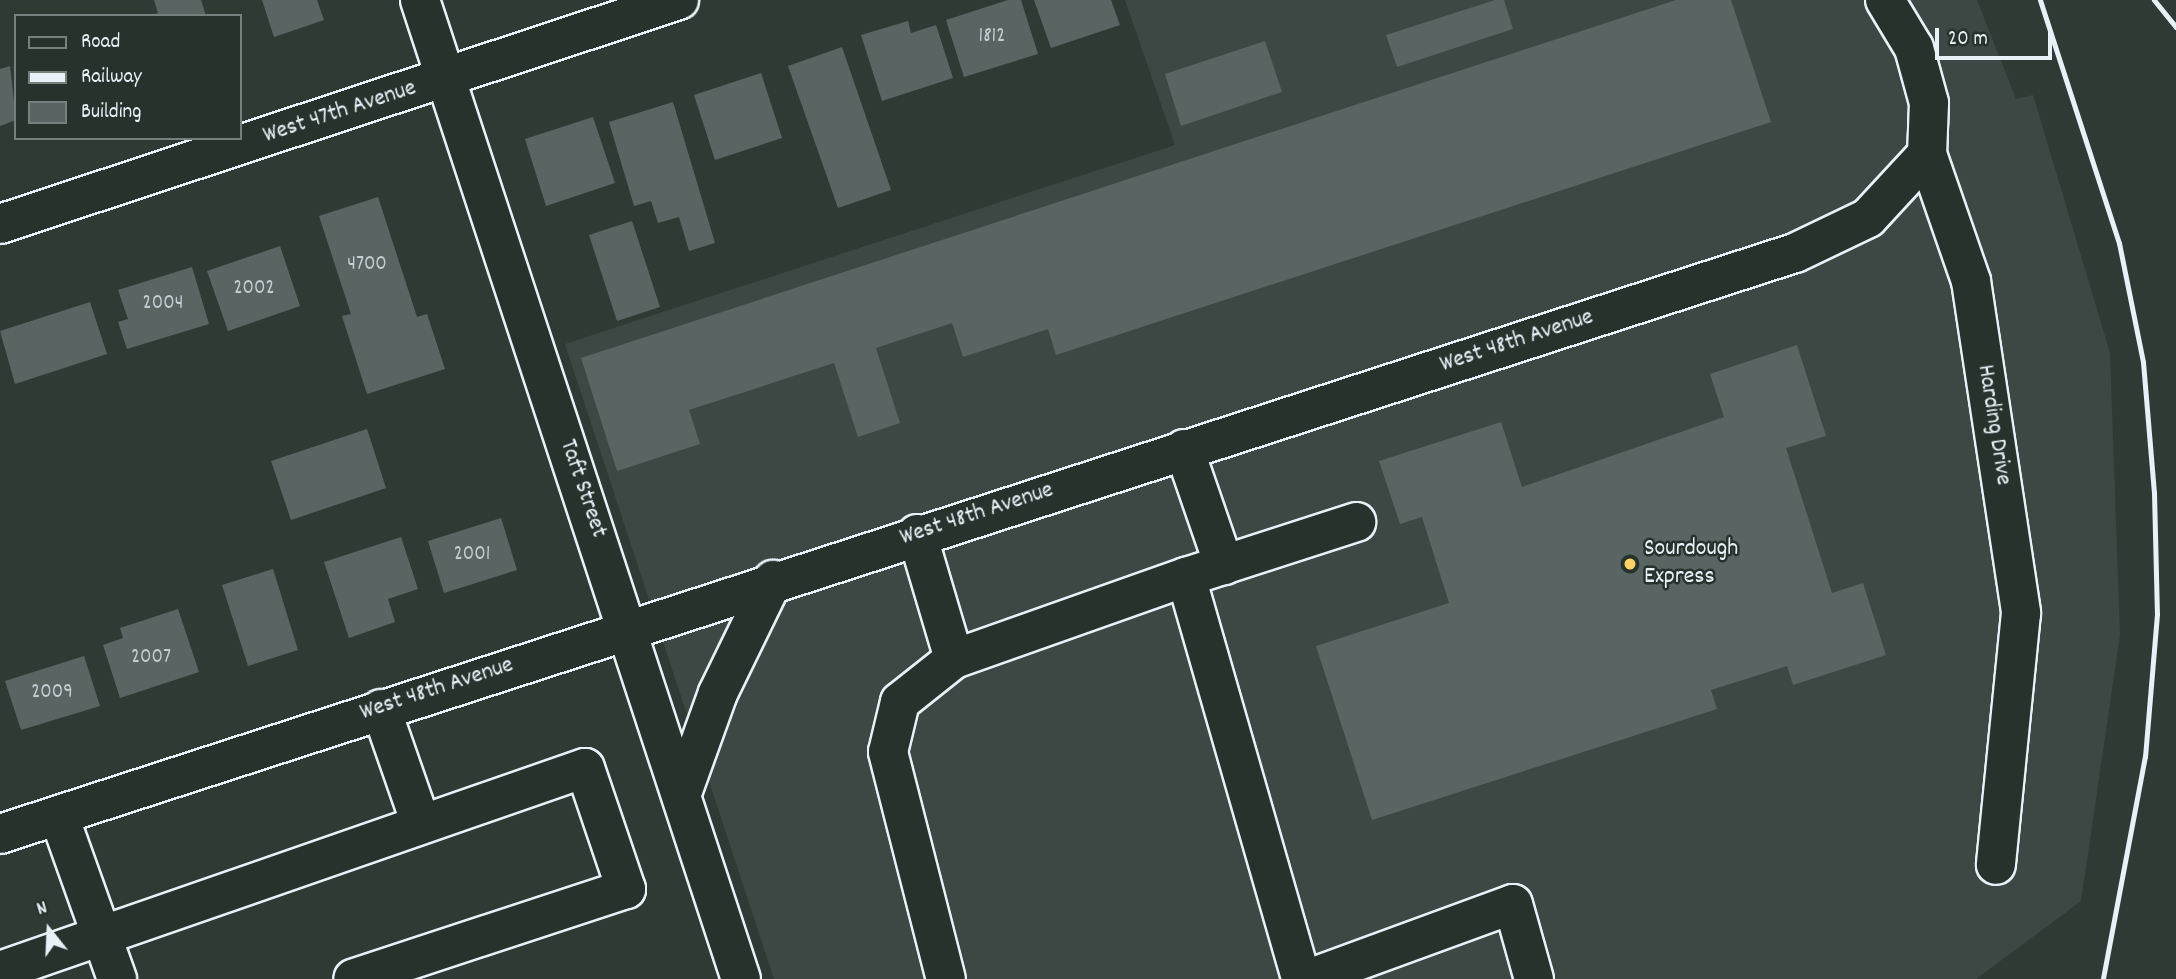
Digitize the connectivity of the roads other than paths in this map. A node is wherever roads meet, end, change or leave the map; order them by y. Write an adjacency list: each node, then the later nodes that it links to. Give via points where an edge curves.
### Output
1 (420, 0): 4 (street, Taft Street)
2 (679, 0): 4 (street, West 47th Avenue)
3 (1885, 0): 5 (street, Harding Drive, via 1917,59 1929,103)
4 (444, 79): 6 (street, West 47th Avenue); 13 (street, Taft Street)
5 (1927, 154): 7 (street, West 48th Avenue, via 1868,218 1795,253); 20 (street, Harding Drive, via 1971,281 2021,613)
6 (0, 224)
7 (1184, 449): 9 (street, West 48th Avenue); 10 (street)
8 (1356, 522): 10 (street)
9 (917, 534): 12 (street, West 48th Avenue); 14 (street)
10 (1224, 565): 11 (street)
11 (1186, 577): 14 (street); 27 (street)
12 (773, 580): 13 (street, West 48th Avenue); 16 (street, via 718,693)
13 (628, 626): 15 (street, West 48th Avenue); 16 (street, Taft Street)
14 (954, 659): 26 (street, via 900,702 888,752)
15 (381, 709): 17 (street, West 48th Avenue); 18 (street)
16 (682, 793): 25 (street, Taft Street)
17 (59, 816): 19 (street, West 48th Avenue); 21 (street)
18 (421, 824): 21 (street); 24 (street, via 585,768 626,889)
19 (0, 834)
20 (1996, 865)
21 (102, 934): 22 (street); 23 (street)
22 (0, 971)
23 (117, 979)
24 (353, 979)
25 (741, 979)
26 (946, 979)
27 (1301, 979)
28 (1308, 979): 29 (street, via 1513,904)
29 (1534, 979)

